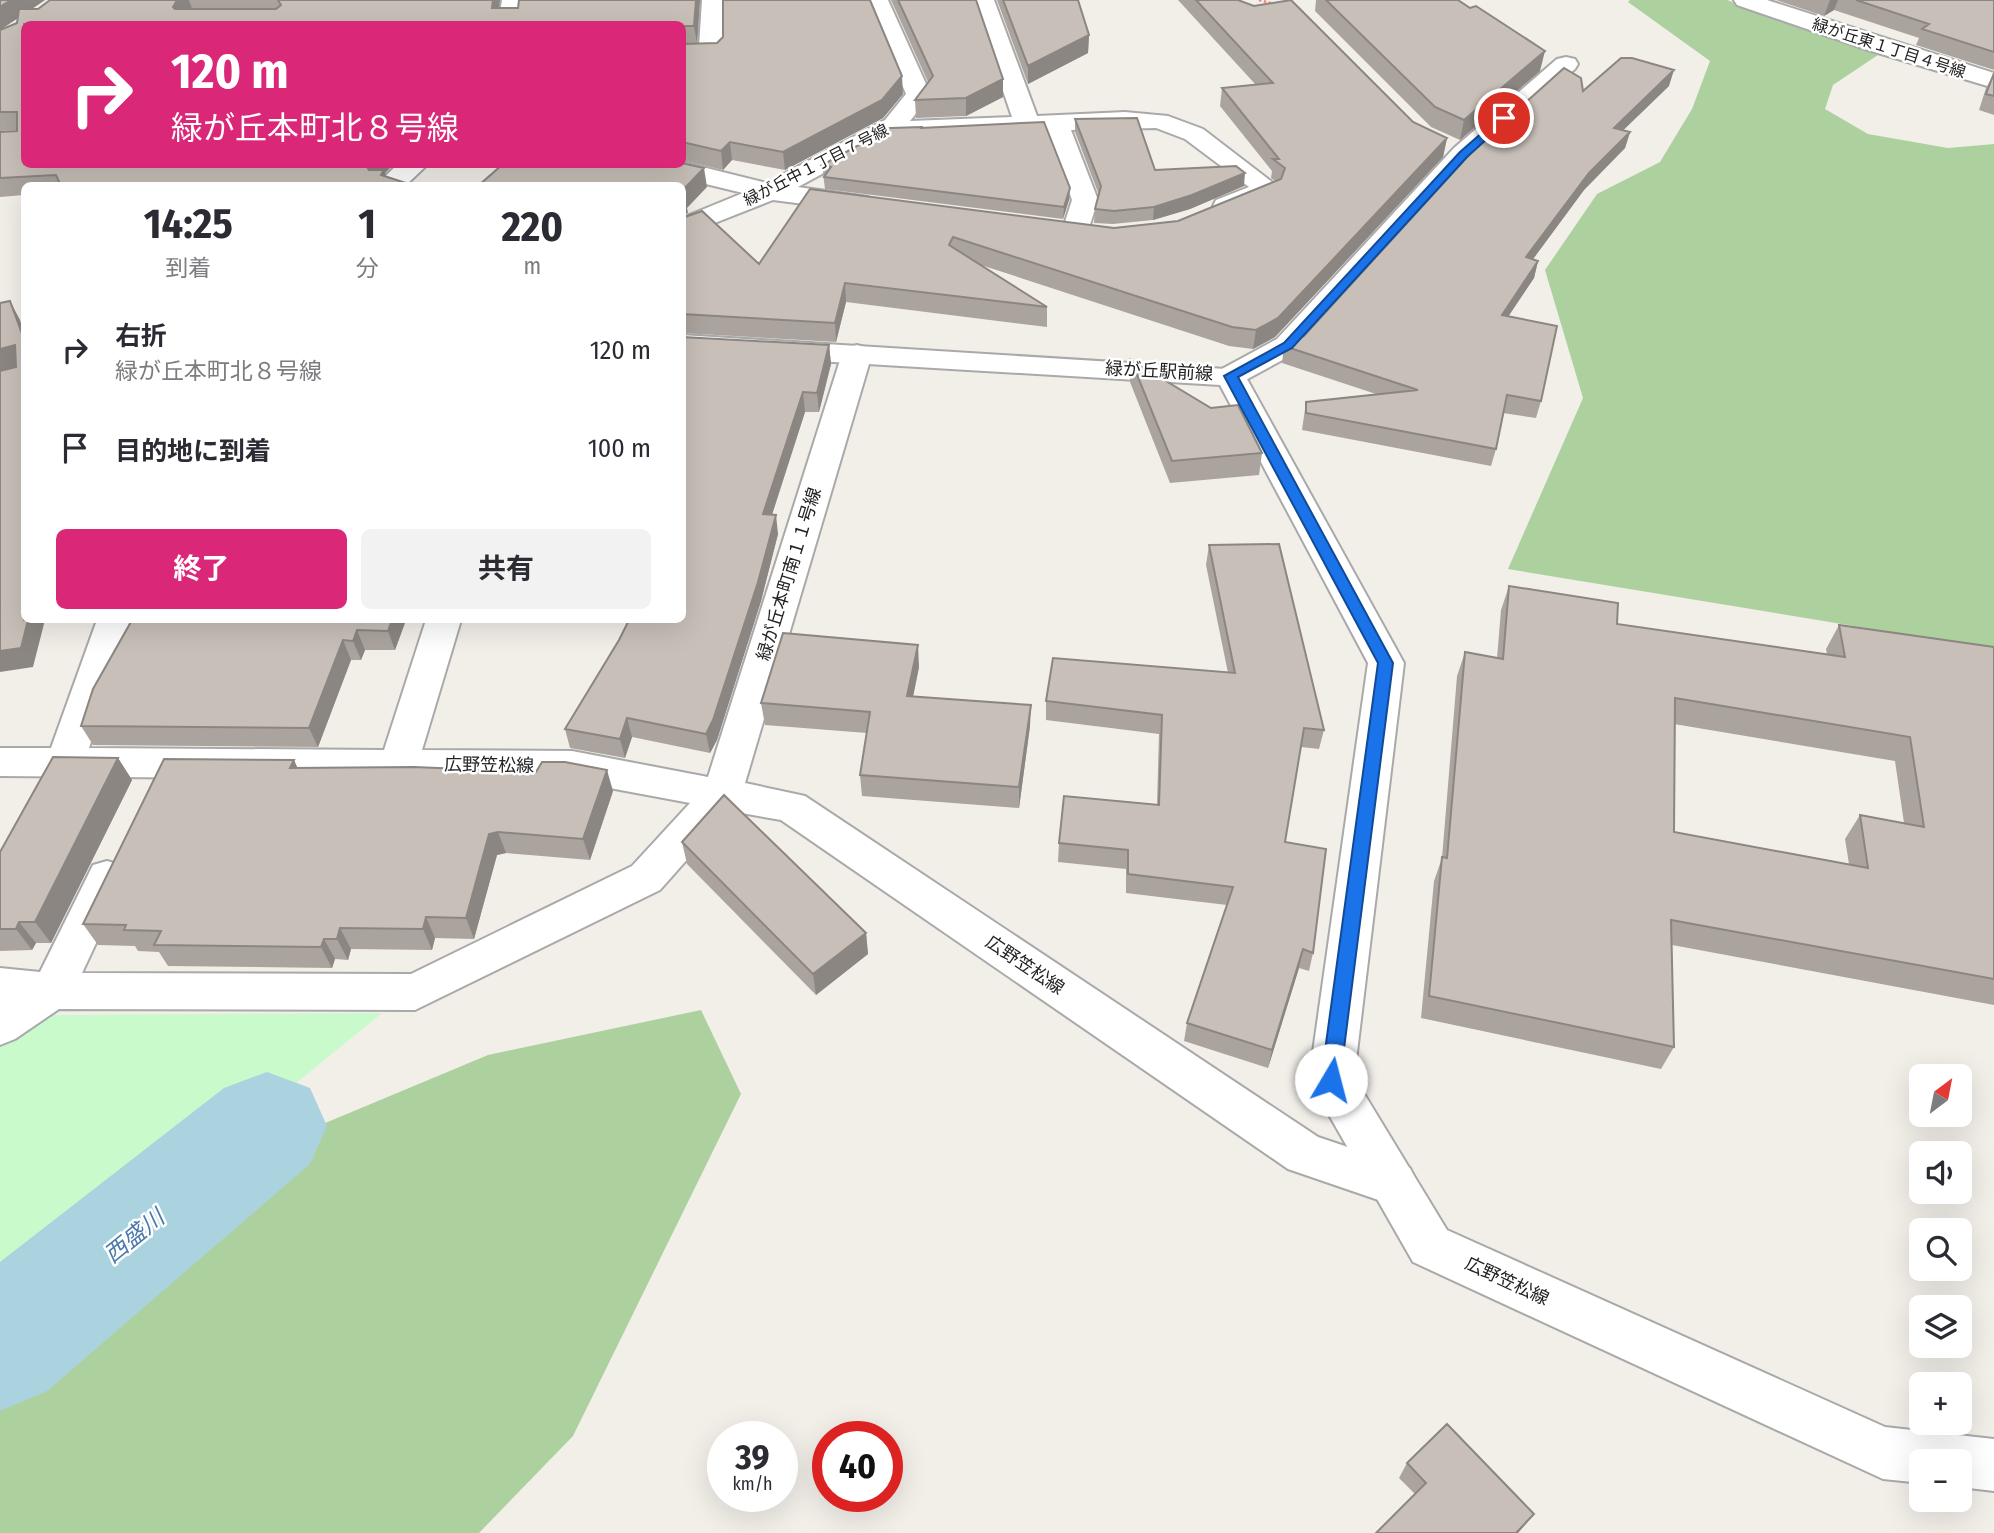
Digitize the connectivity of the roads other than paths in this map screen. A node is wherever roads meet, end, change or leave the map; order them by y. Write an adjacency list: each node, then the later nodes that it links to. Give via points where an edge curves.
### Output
1 (513, 0): 6 (street)
2 (713, 0): 7 (street, via 711,53)
3 (877, 0): 12 (street, 緑が丘中１丁目７号線, via 919,95 894,125)
4 (983, 0): 11 (street)
5 (1745, 0): 9 (street, 緑が丘東１丁目４号線)
6 (510, 21)
7 (686, 53)
8 (1566, 64): 23 (street, via 1452,149 1288,345)
9 (1994, 81)
10 (1056, 123): 11 (street); 18 (street, via 1159,121 1194,134 1268,189); 20 (street, via 1085,200 1088,233)
11 (1027, 124): 12 (street)
12 (884, 130): 16 (street, 緑が丘中１丁目７号線)
13 (410, 168): 15 (street)
14 (673, 168): 16 (street)
15 (393, 182)
16 (771, 192): 17 (street); 19 (street, 緑が丘中１丁目７号線)
17 (877, 206)
18 (1204, 215)
19 (686, 226)
20 (1049, 228)
21 (686, 344): 22 (street, 緑が丘駅前線)
22 (857, 354): 23 (street, 緑が丘駅前線); 30 (street, 緑が丘本町南１１号線)
23 (1231, 376): 36 (street, 緑が丘駅前線, via 1385,663 1331,1080)
24 (113, 623): 27 (street)
25 (443, 623): 29 (street)
26 (0, 762): 27 (street, 広野笠松線)
27 (65, 762): 28 (street, 広野笠松線)
28 (163, 762): 29 (street, 広野笠松線); 31 (street)
29 (399, 764): 30 (street, 広野笠松線, via 572,766)
30 (722, 794): 34 (street, via 646,878 415,992); 36 (street, 広野笠松線, via 791,807 1304,1154)
31 (145, 798)
32 (122, 846): 34 (street)
33 (0, 986): 34 (street)
34 (52, 991): 35 (street)
35 (0, 1026)
36 (1393, 1184): 37 (street, 広野笠松線, via 1430,1246 1883,1453)
37 (1909, 1456)
38 (1972, 1462): 39 (street, 広野笠松線)
39 (1994, 1465)

